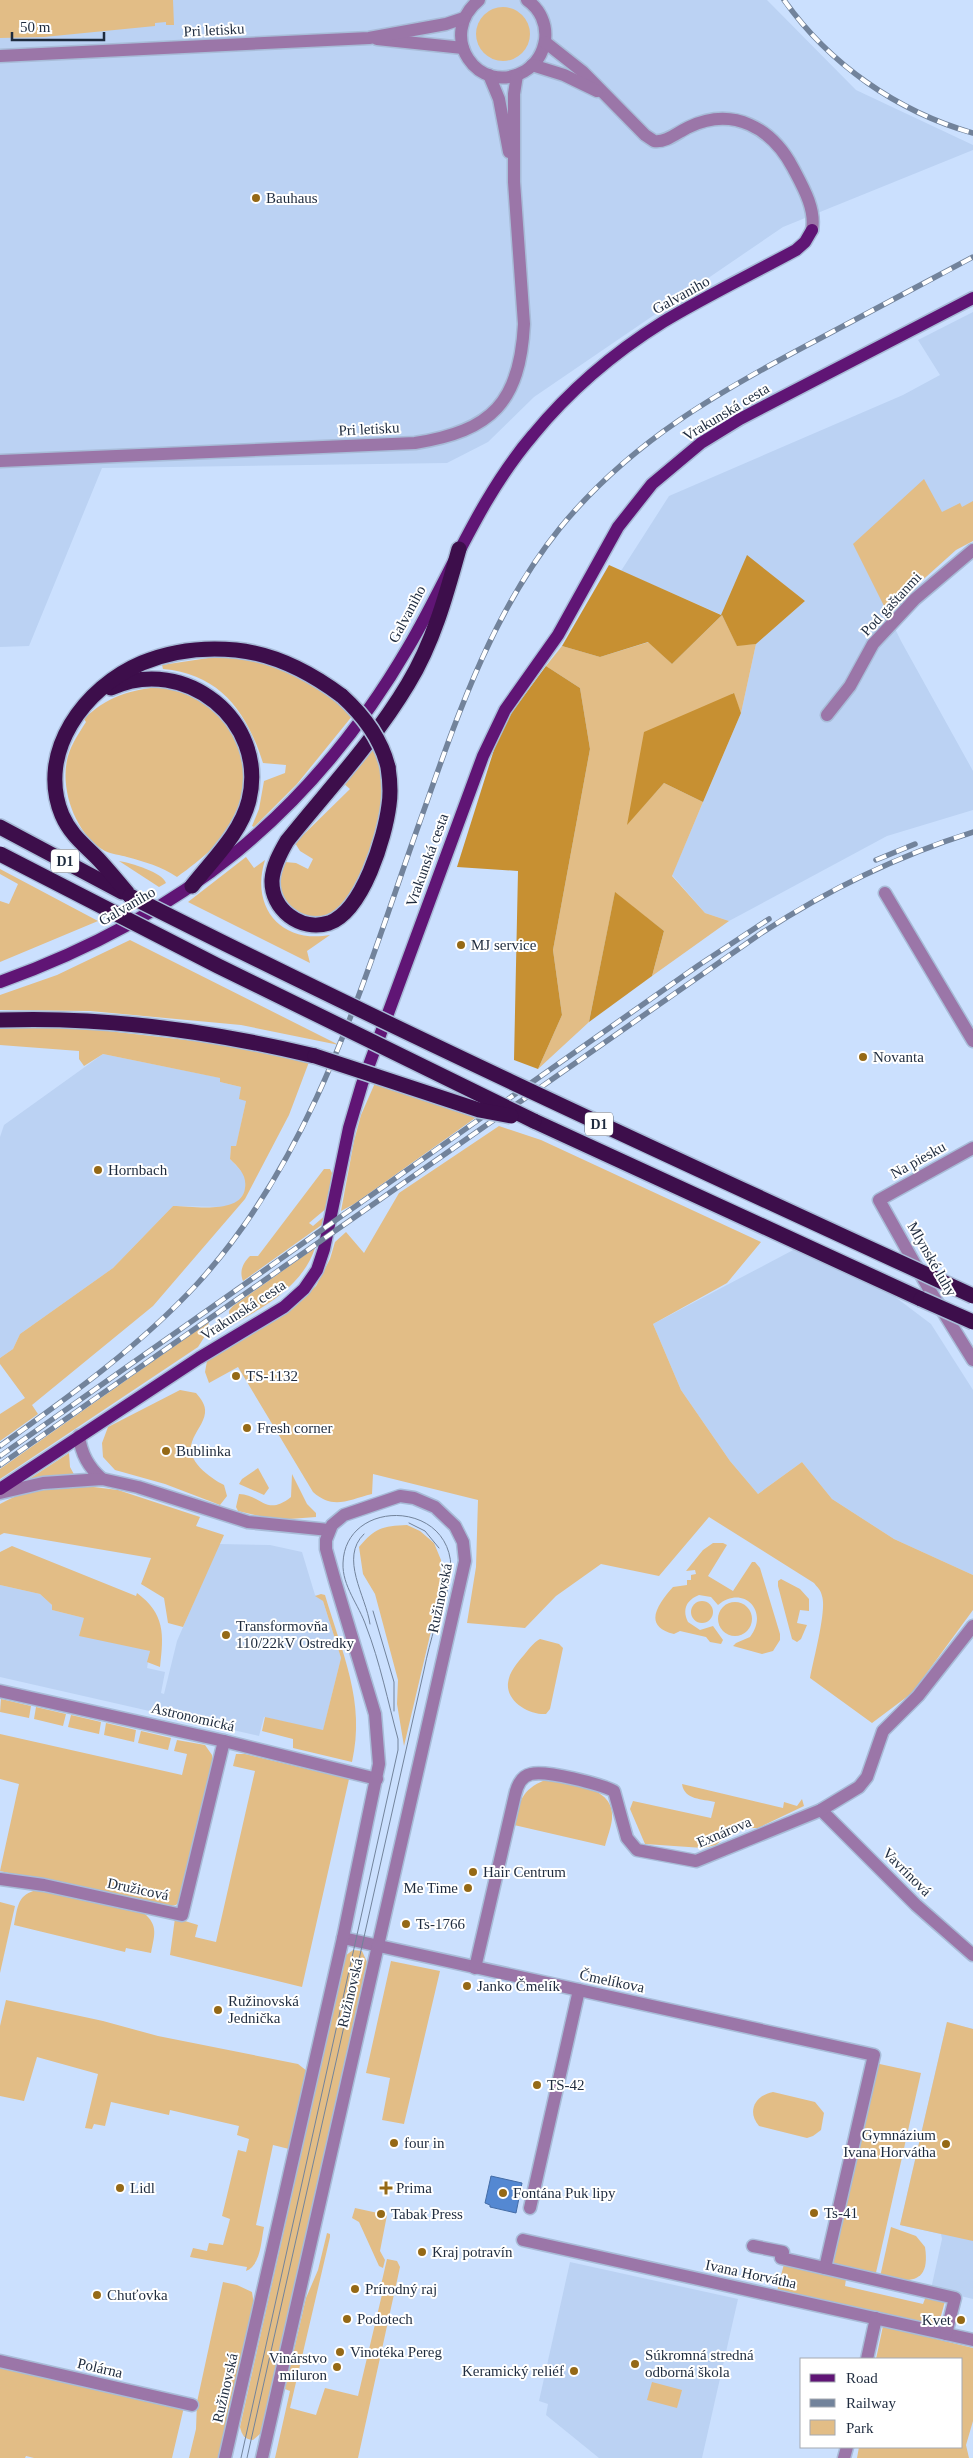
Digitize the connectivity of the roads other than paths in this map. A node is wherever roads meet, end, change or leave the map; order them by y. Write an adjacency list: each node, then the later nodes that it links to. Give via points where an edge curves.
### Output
1 (478, 0): 3 (street)
2 (528, 0): 5 (street, via 543,20)
3 (464, 18): 4 (street, Pri letisku); 6 (street)
4 (369, 38): 6 (street, Pri letisku); 7 (street, Pri letisku)
5 (545, 42): 8 (street); 11 (street)
6 (463, 48): 9 (street, via 472,64)
7 (0, 56)
8 (532, 66): 10 (street); 11 (street, via 564,75)
9 (489, 75): 10 (street); 12 (street, Pri letisku, via 499,99)
10 (517, 75): 12 (street, Pri letisku)
11 (606, 95): 13 (street, via 654,141 714,119 740,120 761,129 780,147 800,181 813,216)
12 (514, 182): 15 (street, Pri letisku, via 524,324 520,362 516,378 502,402 471,429 416,443)
13 (812, 230): 16 (main road, Galvaniho, via 796,250 656,328 597,371 562,402 510,465)
14 (973, 298): 34 (main road, Vrakunská cesta, via 740,419 701,443 645,491 618,528 558,635 505,710 483,756 362,1084 349,1128 328,1235 316,1270 304,1289 284,1307)
15 (0, 461)
16 (459, 550): 18 (highway, bridge, via 442,614 409,683 365,746 287,841 277,859 272,877 273,892 281,908 294,919 311,925 329,922 346,912 357,898 387,820 390,787 385,754 371,728 342,696 306,671 275,658 247,651 212,649 174,653 143,663 117,676); 22 (main road, Galvaniho, via 410,644 346,741 259,835)
17 (973, 550): 19 (street, Pod gaštanmi, via 914,599 873,644 850,686)
18 (84, 707): 22 (highway, via 118,685 162,679 187,684 207,694 227,711 236,724 252,771 248,802 232,836); 24 (highway, via 66,731 58,752 56,795 62,814 77,840 99,859)
19 (827, 716)
20 (0, 827): 24 (highway, D1)
21 (0, 854): 28 (highway, D1, bridge, via 218,966)
22 (192, 886): 25 (main road, Galvaniho, via 109,935 65,957)
23 (886, 893): 27 (street)
24 (130, 896): 31 (highway, D1, bridge, via 536,1095)
25 (0, 982)
26 (0, 1020): 28 (highway, bridge, via 93,1021 163,1027 231,1038 314,1056 479,1110)
27 (973, 1041)
28 (534, 1121): 32 (highway, D1, bridge)
29 (973, 1148): 30 (street, Na piesku)
30 (879, 1200): 33 (street, Mlynské luhy)
31 (973, 1296)
32 (973, 1322)
33 (973, 1360)
34 (79, 1436): 35 (street, via 88,1464); 36 (main road, Vrakunská cesta)
35 (102, 1479): 37 (street, via 43,1483); 38 (street, via 248,1522)
36 (0, 1489)
37 (0, 1493)
38 (329, 1530): 42 (street, Ružinovská, via 326,1549 375,1714 379,1749); 46 (street, Ružinovská, via 344,1516 400,1496 435,1507 449,1518 459,1531 465,1549 465,1561)
39 (971, 1631): 43 (street, via 918,1696 883,1731 867,1777 859,1787)
40 (0, 1691): 41 (street, Astronomická)
41 (224, 1741): 42 (street, Astronomická); 44 (street, Družicová, via 182,1915)
42 (377, 1779): 45 (street, Ružinovská)
43 (821, 1810): 47 (street, Vavrínová, via 916,1905); 48 (street, Exnárova, via 696,1861 637,1850 626,1838 614,1791 546,1774 530,1774 517,1786)
44 (0, 1879)
45 (343, 1938): 46 (street, Čmelíkova); 60 (street, Ružinovská)
46 (378, 1946): 48 (street, Čmelíkova); 61 (street, Ružinovská)
47 (973, 1955)
48 (475, 1968): 49 (street, Čmelíkova)
49 (579, 1990): 50 (street); 53 (street, Čmelíkova, via 874,2055)
50 (530, 2208)
51 (522, 2240): 54 (street, Ivana Horvátha)
52 (754, 2246): 53 (street, via 783,2252 782,2258)
53 (825, 2268): 55 (street, via 955,2298)
54 (876, 2318): 55 (street, Ivana Horvátha); 57 (street)
55 (946, 2334): 56 (street, Ivana Horvátha)
56 (973, 2340)
57 (867, 2356)
58 (0, 2362): 59 (street, Polárna)
59 (192, 2405)
60 (226, 2458)
61 (262, 2458)

